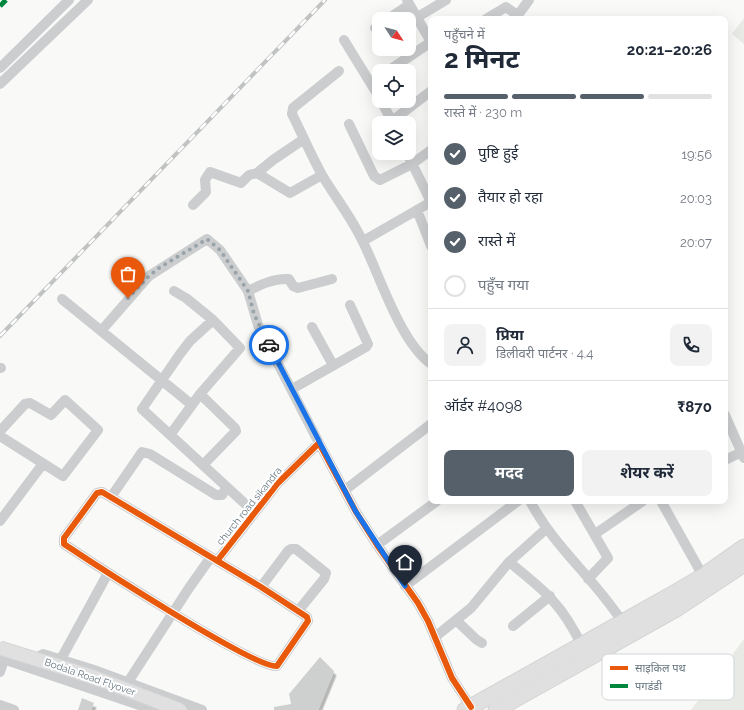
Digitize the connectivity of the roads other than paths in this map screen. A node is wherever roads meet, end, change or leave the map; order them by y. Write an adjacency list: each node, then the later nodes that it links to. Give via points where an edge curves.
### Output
1 (69, 0): 16 (street)
2 (88, 0): 19 (street)
3 (446, 0): 11 (street)
4 (529, 0): 10 (street)
5 (408, 2): 6 (street); 7 (street)
6 (396, 12)
7 (413, 12)
8 (491, 16): 9 (street, via 506,7)
9 (515, 16)
10 (517, 16)
11 (416, 18): 12 (street)
12 (428, 37)
13 (344, 40): 18 (street)
14 (428, 44): 15 (street)
15 (398, 64)
16 (0, 68)
17 (339, 71): 23 (street, via 291,111)
18 (372, 76)
19 (0, 84)
20 (428, 94): 21 (street)
21 (400, 116)
22 (349, 124): 26 (street, via 377,179 380,180)
23 (304, 139): 27 (street); 28 (street)
24 (428, 152): 26 (street)
25 (410, 160): 26 (street)
26 (412, 164): 29 (street)
27 (257, 174): 28 (street, via 290,193); 31 (street, via 250,175 241,183 210,172 205,180 206,193)
28 (322, 175): 34 (street)
29 (428, 196)
30 (428, 204): 32 (street)
31 (194, 205)
32 (417, 210): 33 (street); 34 (street)
33 (428, 238)
34 (363, 241): 43 (street, via 405,332)
35 (332, 279): 37 (street, via 298,288 293,286 289,279 283,279)
36 (174, 291): 40 (street)
37 (248, 291): 42 (street, via 220,250 207,239 149,276); 46 (street, via 258,325)
38 (62, 299): 42 (street)
39 (350, 305): 44 (street, via 368,344)
40 (212, 320): 45 (street, via 190,341); 47 (street, via 240,348)
41 (312, 327): 44 (street)
42 (101, 331): 45 (street)
43 (428, 361)
44 (333, 365): 46 (street)
45 (161, 380): 48 (street); 51 (street, via 142,409)
46 (292, 389): 53 (street)
47 (200, 394): 48 (street); 57 (street, via 236,431 235,435)
48 (192, 405): 51 (street)
49 (728, 422): 54 (street)
50 (428, 426): 59 (street)
51 (170, 435): 57 (street)
52 (1, 436): 56 (street); 56 (street, via 25,404 30,403 51,415 65,400 96,428 97,432 64,476)
53 (319, 443): 59 (street); 67 (street, church road sikandra, via 278,483)
54 (743, 455): 55 (street)
55 (728, 459)
56 (42, 465): 68 (street)
57 (203, 465): 58 (street)
58 (227, 487): 60 (street, via 222,495 216,495 150,454 142,452); 67 (street)
59 (344, 490): 71 (street)
60 (111, 497): 73 (street); 76 (street, via 102,492 97,493 62,540 64,544)
61 (433, 504): 71 (street)
62 (514, 504): 79 (street)
63 (532, 504): 69 (street)
64 (576, 504): 70 (street)
65 (639, 504): 70 (street)
66 (663, 504): 77 (street)
67 (254, 512): 73 (street, church road sikandra)
68 (0, 521)
69 (546, 529): 74 (street); 78 (street)
70 (595, 534): 78 (street, via 608,558)
71 (377, 545): 79 (street)
72 (744, 547): 77 (highway)
73 (214, 559): 80 (street); 83 (street, church road sikandra)
74 (510, 562): 81 (street); 84 (street)
75 (744, 564): 103 (highway, via 678,608)
76 (108, 574): 83 (street); 91 (street)
77 (703, 576): 85 (highway)
78 (588, 579): 85 (street, via 609,602)
79 (405, 586): 87 (street, via 418,603)
80 (261, 587): 82 (street); 82 (street, via 288,551 296,549 326,573)
81 (550, 596): 86 (street); 89 (street, via 571,624)
82 (298, 611): 83 (street, via 307,617 308,621 280,663 274,666 238,650)
83 (173, 612): 95 (street, church road sikandra)
84 (457, 621): 87 (street); 88 (street)
85 (623, 623): 89 (highway)
86 (513, 626)
87 (434, 637): 98 (street)
88 (482, 643)
89 (582, 646): 98 (highway)
90 (1, 656): 92 (street); 93 (street); 101 (main road, Bodala Road Flyover, bridge, via 93,677)
91 (61, 659): 92 (street, via 43,654 33,660); 94 (street); 95 (street)
92 (27, 668): 94 (street)
93 (0, 672)
94 (57, 678): 97 (street)
95 (128, 682): 102 (street)
96 (0, 704): 99 (street)
97 (128, 706): 100 (street)
98 (468, 709)
99 (14, 710)
100 (154, 710)
101 (180, 710)
102 (202, 710)
103 (496, 710)

